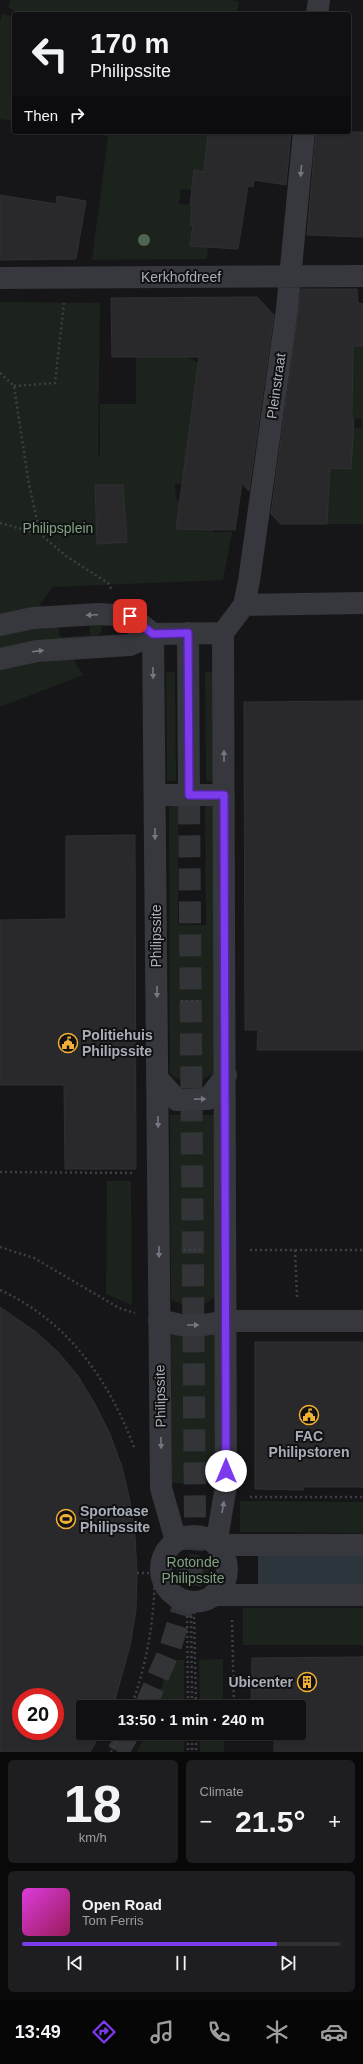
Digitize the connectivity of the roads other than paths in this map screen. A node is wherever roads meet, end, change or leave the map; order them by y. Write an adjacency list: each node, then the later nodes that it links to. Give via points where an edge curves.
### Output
1 (319, 0): 2 (street)
2 (317, 12)
3 (304, 134): 4 (street, Pleinstraat, one-way to 4)
4 (291, 276): 5 (street, Kerkhofdreef); 6 (street, Kerkhofdreef); 8 (street, Pleinstraat)
5 (363, 276)
6 (0, 278)
7 (363, 603): 8 (street)
8 (244, 605): 11 (street, Pleinstraat)
9 (0, 625): 12 (street, one-way to 9, via 130,616 99,614 33,618)
10 (188, 633): 11 (street); 12 (street); 15 (street)
11 (223, 633): 16 (street, one-way to 11)
12 (153, 634): 13 (street, one-way to 12, via 36,651 130,645); 14 (street, Philipssite, one-way to 14)
13 (0, 660)
14 (155, 795): 15 (street); 18 (street, Philipssite, one-way to 18)
15 (189, 795): 16 (street)
16 (224, 795): 17 (street)
17 (226, 1075): 18 (street, one-way to 17, via 177,1100 208,1099); 20 (street)
18 (157, 1078): 19 (street, Philipssite, one-way to 19)
19 (159, 1320): 20 (street, one-way to 20, via 189,1325); 22 (street, Philipssite, one-way to 22, via 161,1488)
20 (227, 1321): 21 (street); 23 (street, one-way to 20, via 226,1486)
21 (363, 1321)
22 (176, 1541): 23 (street, via 198,1536); 26 (street, via 162,1558 163,1580 168,1590 177,1598)
23 (216, 1545): 24 (street); 26 (street, via 223,1554 226,1575 223,1584)
24 (363, 1545)
25 (363, 1595): 26 (street)
26 (203, 1599)

